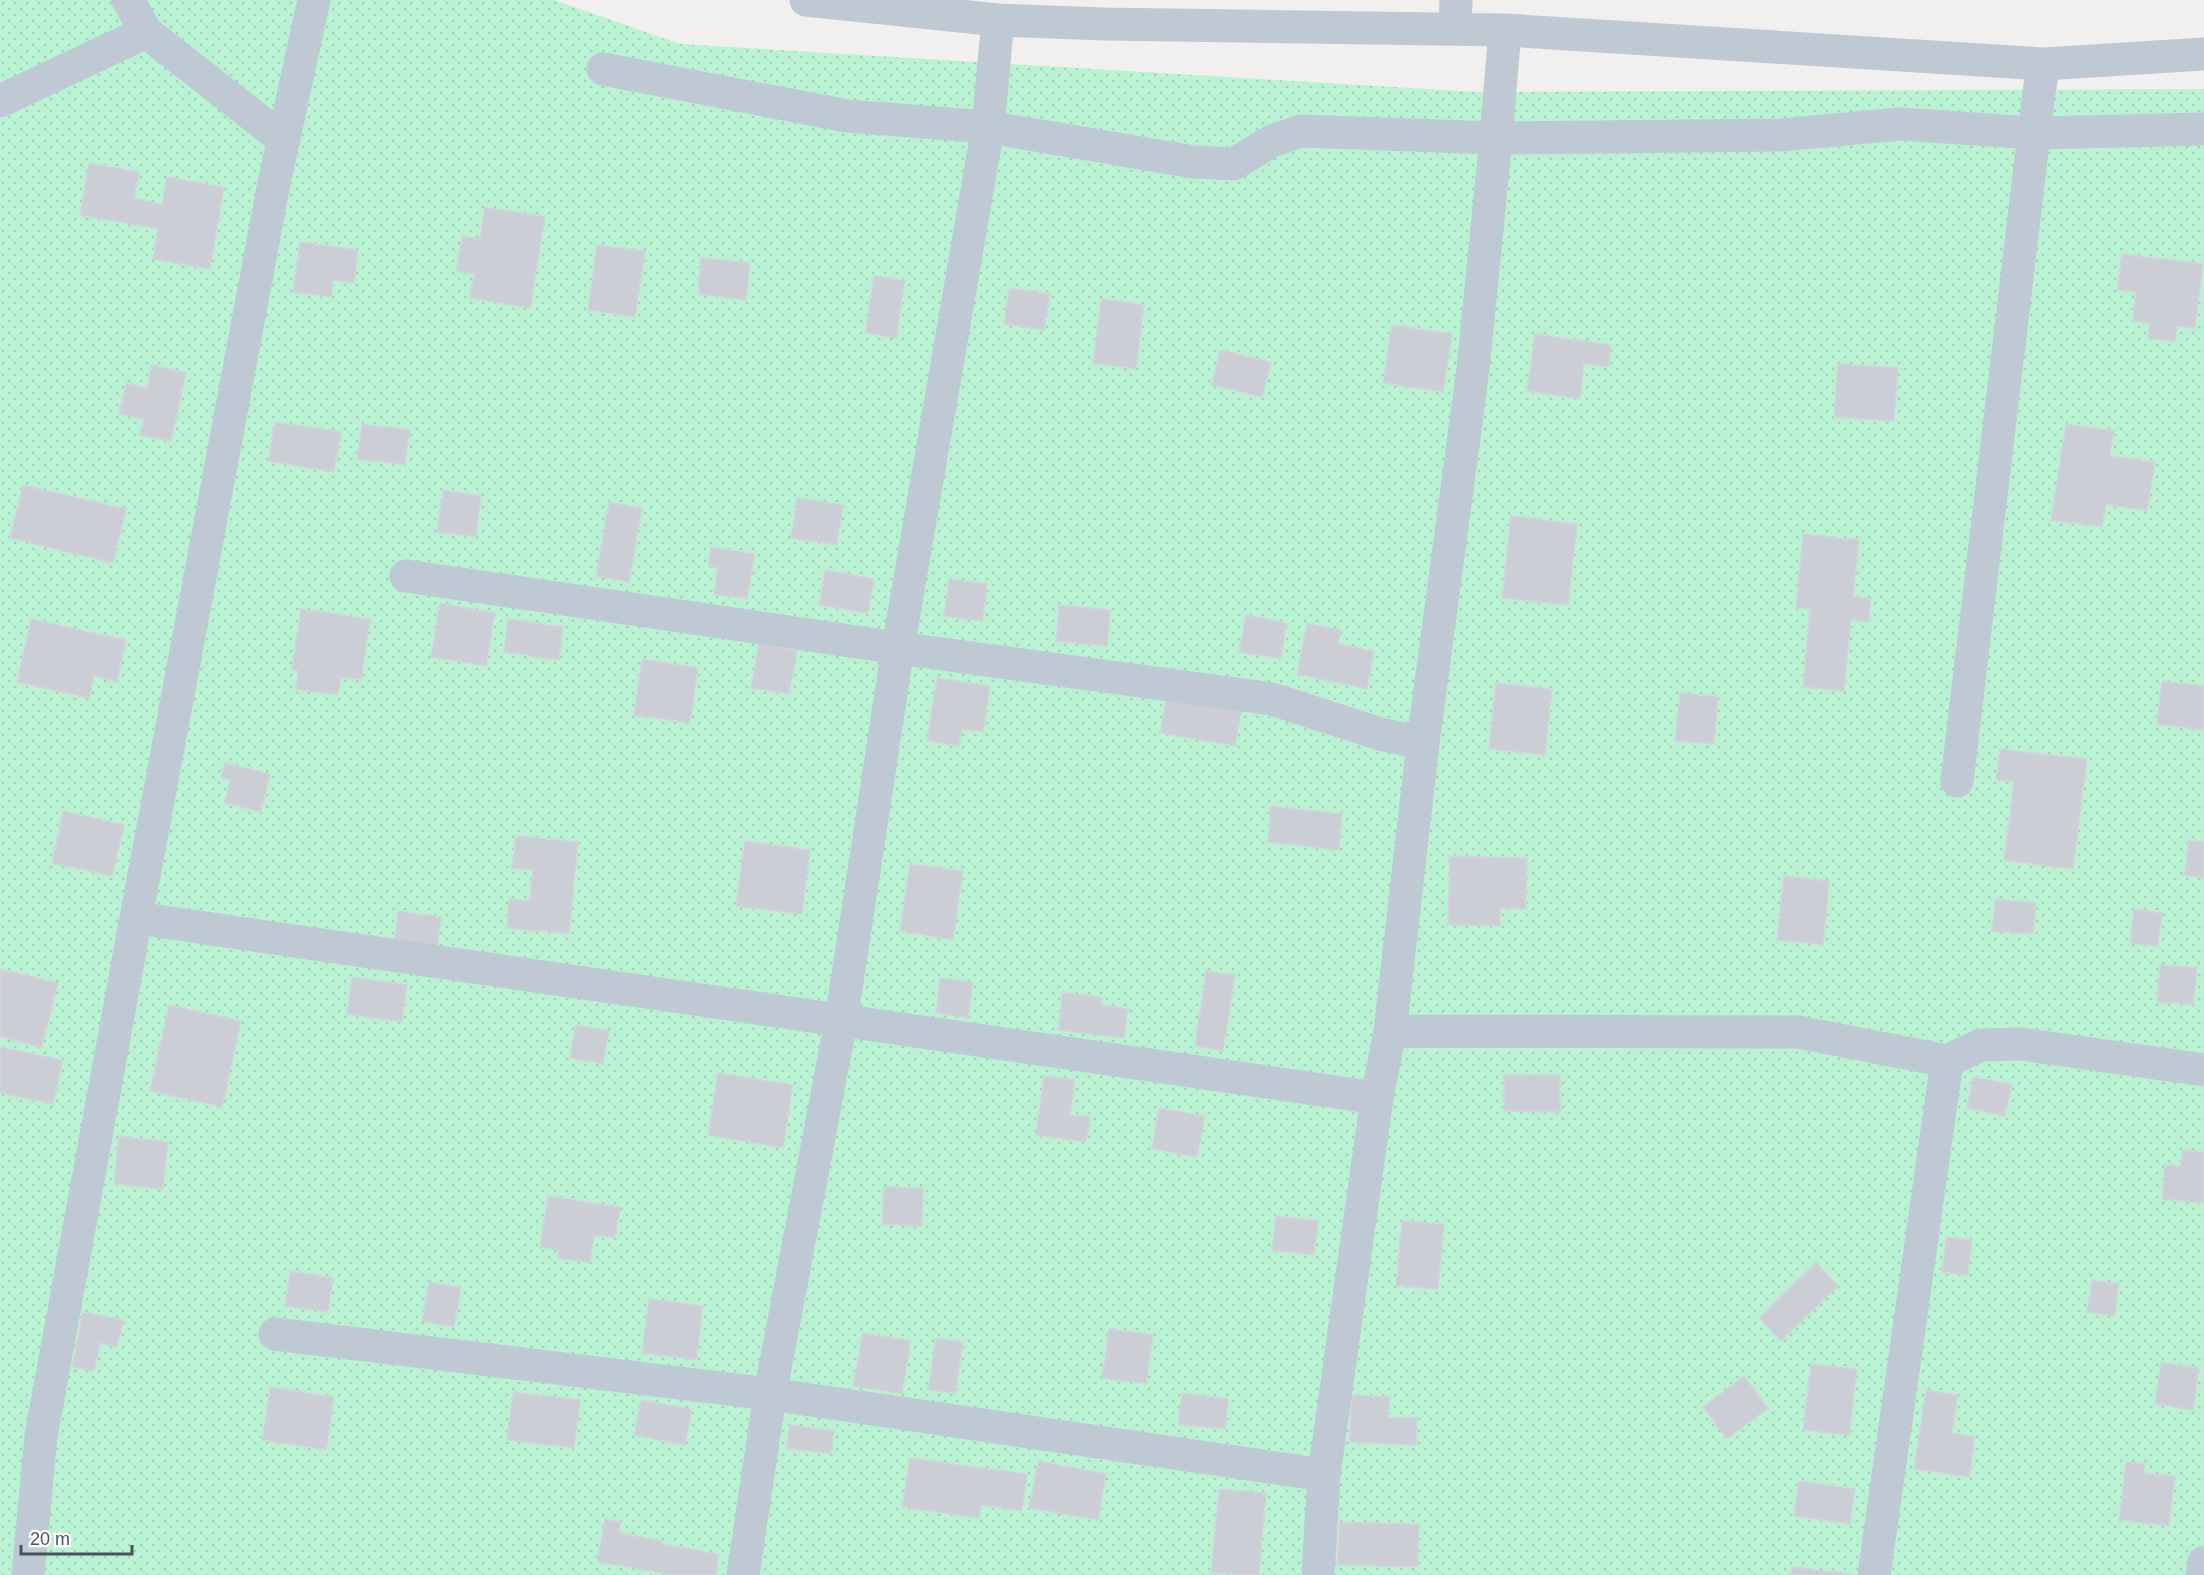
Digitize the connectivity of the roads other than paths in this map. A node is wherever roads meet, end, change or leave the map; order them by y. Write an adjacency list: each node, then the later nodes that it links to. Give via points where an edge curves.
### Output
1 (128, 0): 7 (street)
2 (315, 0): 16 (street)
3 (806, 0): 5 (street)
4 (1456, 15): 5 (street, via 1116,25); 6 (street)
5 (998, 20): 12 (street)
6 (1505, 30): 9 (street); 15 (street)
7 (146, 32): 11 (street); 16 (street)
8 (2204, 54): 9 (street)
9 (2044, 64): 14 (street)
10 (603, 69): 12 (street, via 847,116)
11 (0, 101)
12 (988, 127): 15 (street, via 1193,162 1234,164 1272,141 1300,131); 18 (street)
13 (2204, 129): 14 (street)
14 (2035, 133): 15 (street, via 1900,124 1781,135); 20 (street)
15 (1496, 138): 19 (street, via 1473,369)
16 (284, 140): 21 (street)
17 (406, 576): 18 (street)
18 (898, 648): 19 (street, via 1272,699 1380,734); 22 (street)
19 (1423, 743): 23 (street)
20 (1957, 781)
21 (136, 918): 22 (street); 31 (street, via 41,1436)
22 (841, 1021): 26 (street); 28 (street)
23 (1390, 1031): 24 (street, via 1798,1032); 26 (street)
24 (1947, 1061): 25 (street, via 1981,1045 2021,1044); 34 (street)
25 (2204, 1070)
26 (1377, 1098): 29 (street)
27 (275, 1334): 28 (street)
28 (770, 1394): 29 (street); 32 (street)
29 (1324, 1475): 33 (street)
30 (2204, 1562): 35 (street)
31 (28, 1575)
32 (743, 1575)
33 (1318, 1575)
34 (1874, 1575)
35 (2202, 1575)

